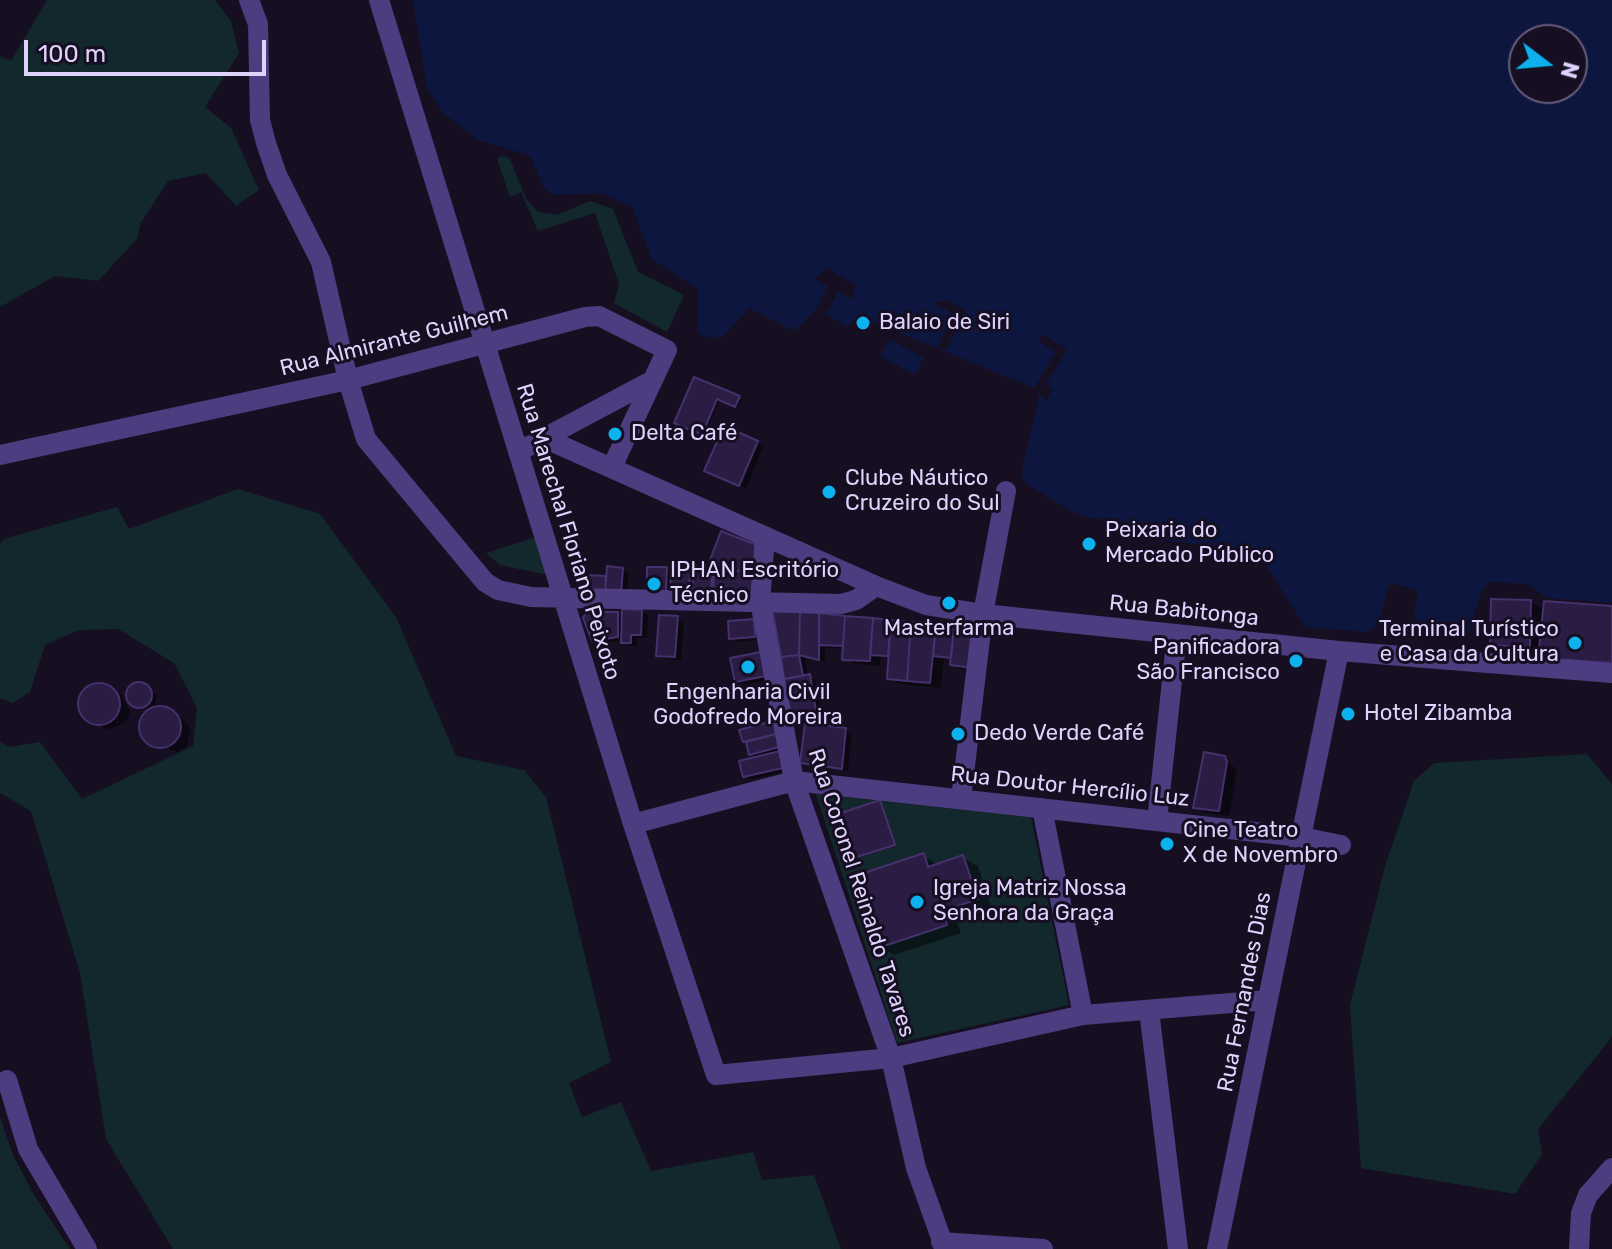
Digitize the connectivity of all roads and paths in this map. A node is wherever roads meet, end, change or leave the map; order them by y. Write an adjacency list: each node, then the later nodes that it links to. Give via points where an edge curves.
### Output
1 (249, 0): 4 (street, via 258,24 260,120 277,175 321,262)
2 (379, 0): 3 (street, Rua Marechal Floriano Peixoto)
3 (485, 343): 4 (street, Rua Almirante Guilhem); 5 (street, Rua Almirante Guilhem, via 599,316 667,350); 7 (street, Rua Marechal Floriano Peixoto)
4 (348, 380): 8 (street, Rua Almirante Guilhem); 13 (street, via 373,451 485,582 515,595)
5 (653, 380): 6 (street); 9 (street, Rua Almirante Guilhem)
6 (544, 438): 7 (street); 9 (street, Rua Babitonga)
7 (518, 452): 13 (street, Rua Marechal Floriano Peixoto)
8 (0, 455)
9 (612, 467): 11 (street, Rua Babitonga)
10 (1006, 491): 15 (street)
11 (765, 536): 12 (street, Rua Babitonga); 14 (street, Rua Coronel Reinaldo Tavares)
12 (876, 586): 14 (street, via 841,604); 15 (street, Rua Babitonga, via 926,605)
13 (563, 598): 14 (street); 23 (street, Rua Marechal Floriano Peixoto)
14 (760, 602): 19 (street, Rua Coronel Reinaldo Tavares)
15 (983, 614): 16 (street, Rua Babitonga); 20 (street)
16 (1177, 634): 17 (street, Rua Babitonga); 22 (street)
17 (1339, 651): 18 (street, Rua Babitonga); 24 (street, Rua Fernandes Dias)
18 (1612, 673)
19 (794, 781): 20 (street, Rua Doutor Hercílio Luz); 23 (street); 29 (street, Rua Coronel Reinaldo Tavares)
20 (961, 799): 21 (street, Rua Doutor Hercílio Luz)
21 (1042, 808): 22 (street, Rua Doutor Hercílio Luz); 28 (street)
22 (1157, 821): 24 (street, Rua Doutor Hercílio Luz)
23 (633, 824): 29 (street, Rua Marechal Floriano Peixoto, via 716,1075)
24 (1301, 837): 25 (street, Rua Doutor Hercílio Luz); 26 (street, Rua Fernandes Dias)
25 (1341, 845)
26 (1268, 1000): 27 (street); 36 (street, Rua Fernandes Dias)
27 (1149, 1010): 28 (street); 35 (street)
28 (1083, 1015): 29 (street)
29 (891, 1058): 32 (street, Rua Coronel Reinaldo Tavares, via 916,1168)
30 (7, 1080): 33 (street, via 28,1149)
31 (1612, 1168): 37 (street, via 1588,1195)
32 (943, 1246): 34 (street)
33 (87, 1249)
34 (1043, 1249)
35 (1178, 1249)
36 (1217, 1249)
37 (1579, 1249)

